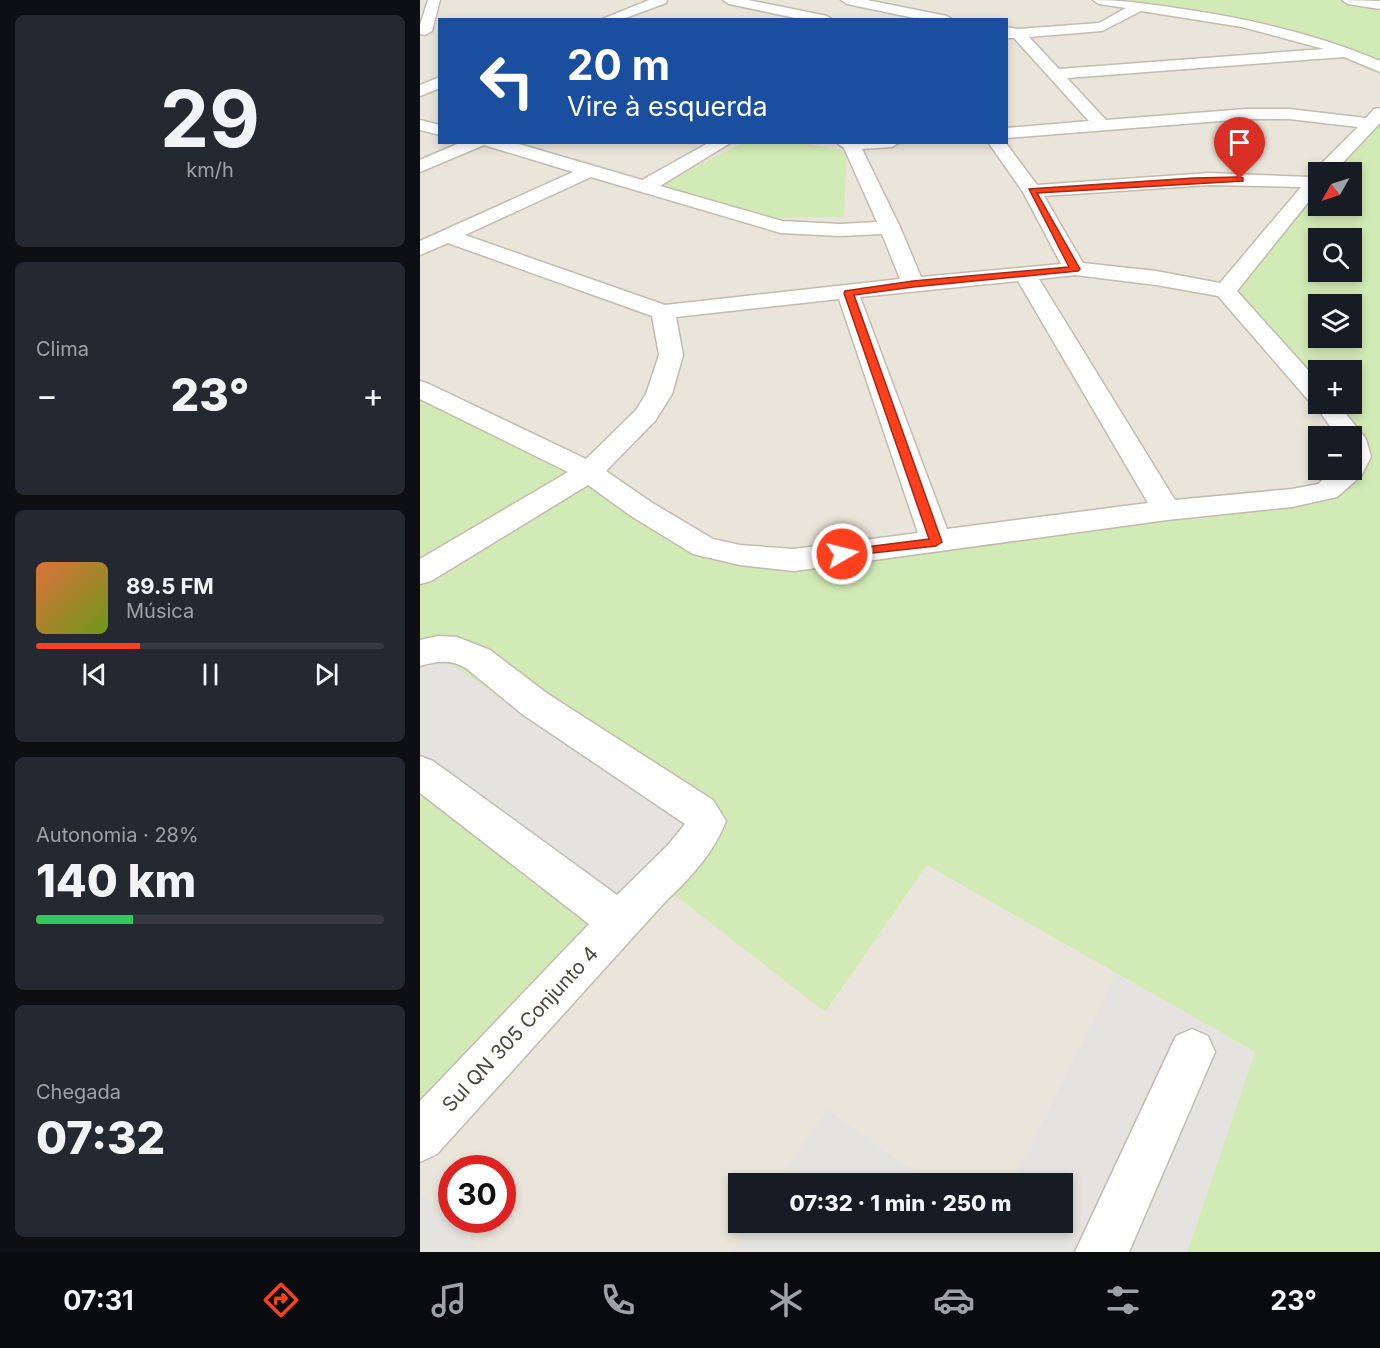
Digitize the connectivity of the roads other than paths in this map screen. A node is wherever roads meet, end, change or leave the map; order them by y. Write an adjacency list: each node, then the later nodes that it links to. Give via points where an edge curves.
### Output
1 (434, 0): 15 (street)
2 (661, 0): 11 (street)
3 (729, 0): 10 (street)
4 (847, 0): 13 (street)
5 (1099, 0): 9 (street)
6 (1347, 0): 8 (street)
7 (824, 3): 10 (street)
8 (1380, 5)
9 (1138, 7): 16 (street, via 1102,27); 17 (street, via 1277,31)
10 (797, 13): 12 (street)
11 (612, 18)
12 (818, 18)
13 (937, 18)
14 (438, 31): 15 (street)
15 (422, 32)
16 (1010, 33): 19 (street)
17 (1348, 52): 18 (street); 19 (street)
18 (1380, 67)
19 (1057, 74): 21 (street)
20 (1375, 118): 21 (street, via 1270,114); 30 (street)
21 (1100, 124): 24 (street)
22 (420, 125): 23 (street)
23 (438, 130)
24 (1008, 133)
25 (473, 144): 31 (street)
26 (498, 144): 32 (street)
27 (720, 144): 34 (street)
28 (848, 144): 37 (street)
29 (997, 144): 35 (street)
30 (1334, 162)
31 (420, 166)
32 (590, 171): 34 (street); 38 (street)
33 (1308, 178): 35 (street, via 1194,180)
34 (644, 187): 37 (street, via 781,227)
35 (1032, 191): 40 (street)
36 (1308, 191): 43 (street)
37 (890, 227): 42 (street)
38 (447, 236): 39 (street); 45 (street)
39 (420, 249)
40 (1075, 269): 41 (street); 43 (street)
41 (1026, 275): 42 (street); 52 (street)
42 (913, 284): 44 (street)
43 (1225, 291): 46 (street)
44 (848, 293): 45 (street); 53 (street)
45 (663, 312): 50 (street, via 671,355 659,394 646,415)
46 (1308, 385)
47 (420, 389): 50 (street)
48 (1333, 414): 49 (street)
49 (1342, 426)
50 (590, 472): 53 (street, via 704,547 740,555 794,560); 54 (street)
51 (1340, 480): 52 (street, via 1327,491 1292,498)
52 (1167, 510): 53 (street)
53 (936, 542)
54 (420, 573)
55 (420, 653): 57 (street, Sul QN 305 Conjunto 4, via 452,649 476,658 532,702 705,818 694,844)
56 (420, 772): 57 (street)
57 (620, 921): 59 (street, Sul QN 305 Conjunto 4)
58 (1192, 1052): 60 (street)
59 (420, 1137)
60 (1102, 1252)

